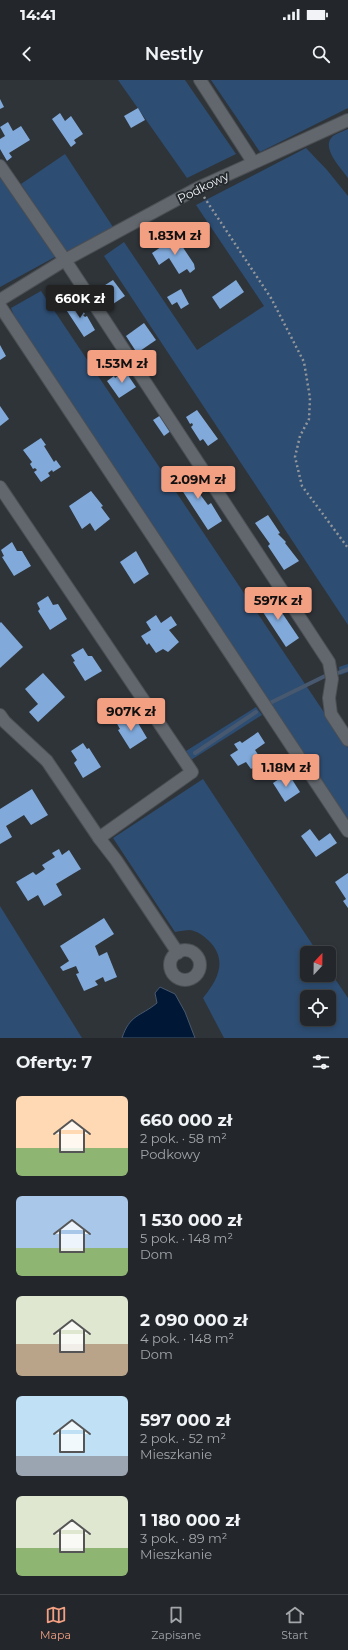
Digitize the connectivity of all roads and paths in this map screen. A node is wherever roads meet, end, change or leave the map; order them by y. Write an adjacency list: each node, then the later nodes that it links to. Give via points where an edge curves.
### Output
1 (200, 80): 3 (street)
2 (348, 120): 3 (street, Podkowy)
3 (253, 162): 5 (street, Podkowy)
4 (0, 166): 6 (street)
5 (198, 188): 6 (street, Podkowy); 10 (path, via 271,298 304,362 310,398 308,419 295,456 302,486)
6 (65, 260): 7 (street, Podkowy); 12 (street, via 329,662 332,679 329,698 331,714)
7 (0, 300)
8 (0, 306): 13 (street)
9 (0, 487): 14 (street, via 192,772)
10 (348, 548)
11 (0, 715): 14 (street, via 47,761)
12 (348, 740)
13 (348, 831)
14 (99, 838): 15 (street)
15 (178, 953)

